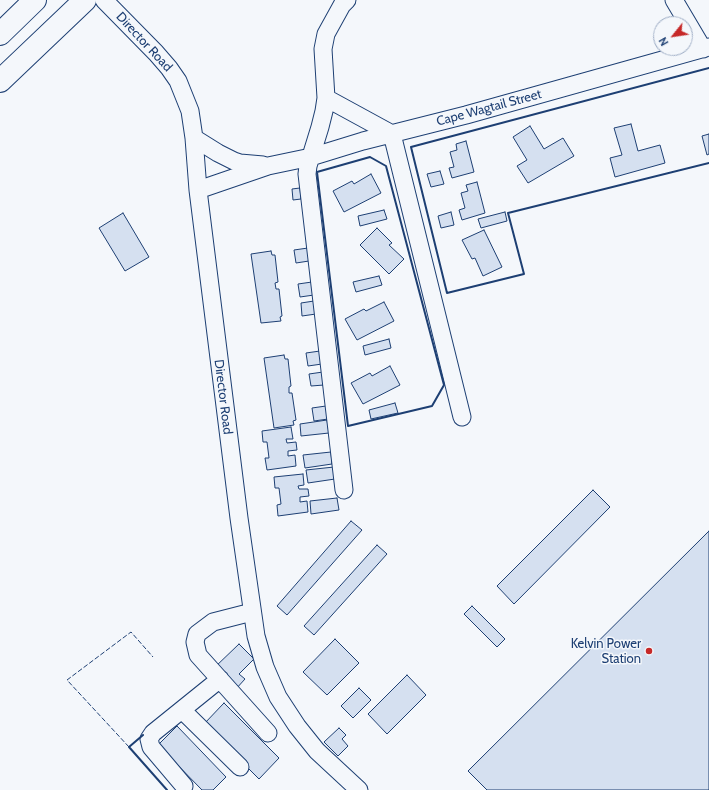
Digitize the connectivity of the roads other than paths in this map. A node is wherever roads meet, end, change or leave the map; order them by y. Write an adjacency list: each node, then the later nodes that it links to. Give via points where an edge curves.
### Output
1 (35, 0): 6 (main road)
2 (85, 0): 8 (main road)
3 (104, 0): 11 (street, Director Road, via 156,53 178,81 190,111)
4 (347, 0): 9 (street, via 326,34 323,49)
5 (674, 0): 7 (street)
6 (0, 34)
7 (706, 48): 10 (street, Cape Wagtail Street)
8 (0, 81)
9 (326, 98): 10 (street); 12 (street)
10 (392, 134): 12 (street, Cape Wagtail Street); 15 (street)
11 (194, 138): 13 (street, via 240,163); 14 (street, Director Road)
12 (312, 157): 13 (street, Cape Wagtail Street); 16 (street, via 306,174)
13 (268, 166): 14 (street)
14 (198, 190): 17 (street, Director Road)
15 (462, 417)
16 (344, 490)
17 (252, 612): 18 (street, via 213,622 197,634 195,642 198,655); 23 (street, Director Road, via 265,667 278,697 317,751)
18 (220, 679): 19 (street); 20 (street)
19 (182, 710): 21 (street); 22 (street, via 149,739 151,747)
20 (268, 733)
21 (240, 767)
22 (184, 786)
23 (359, 790)

